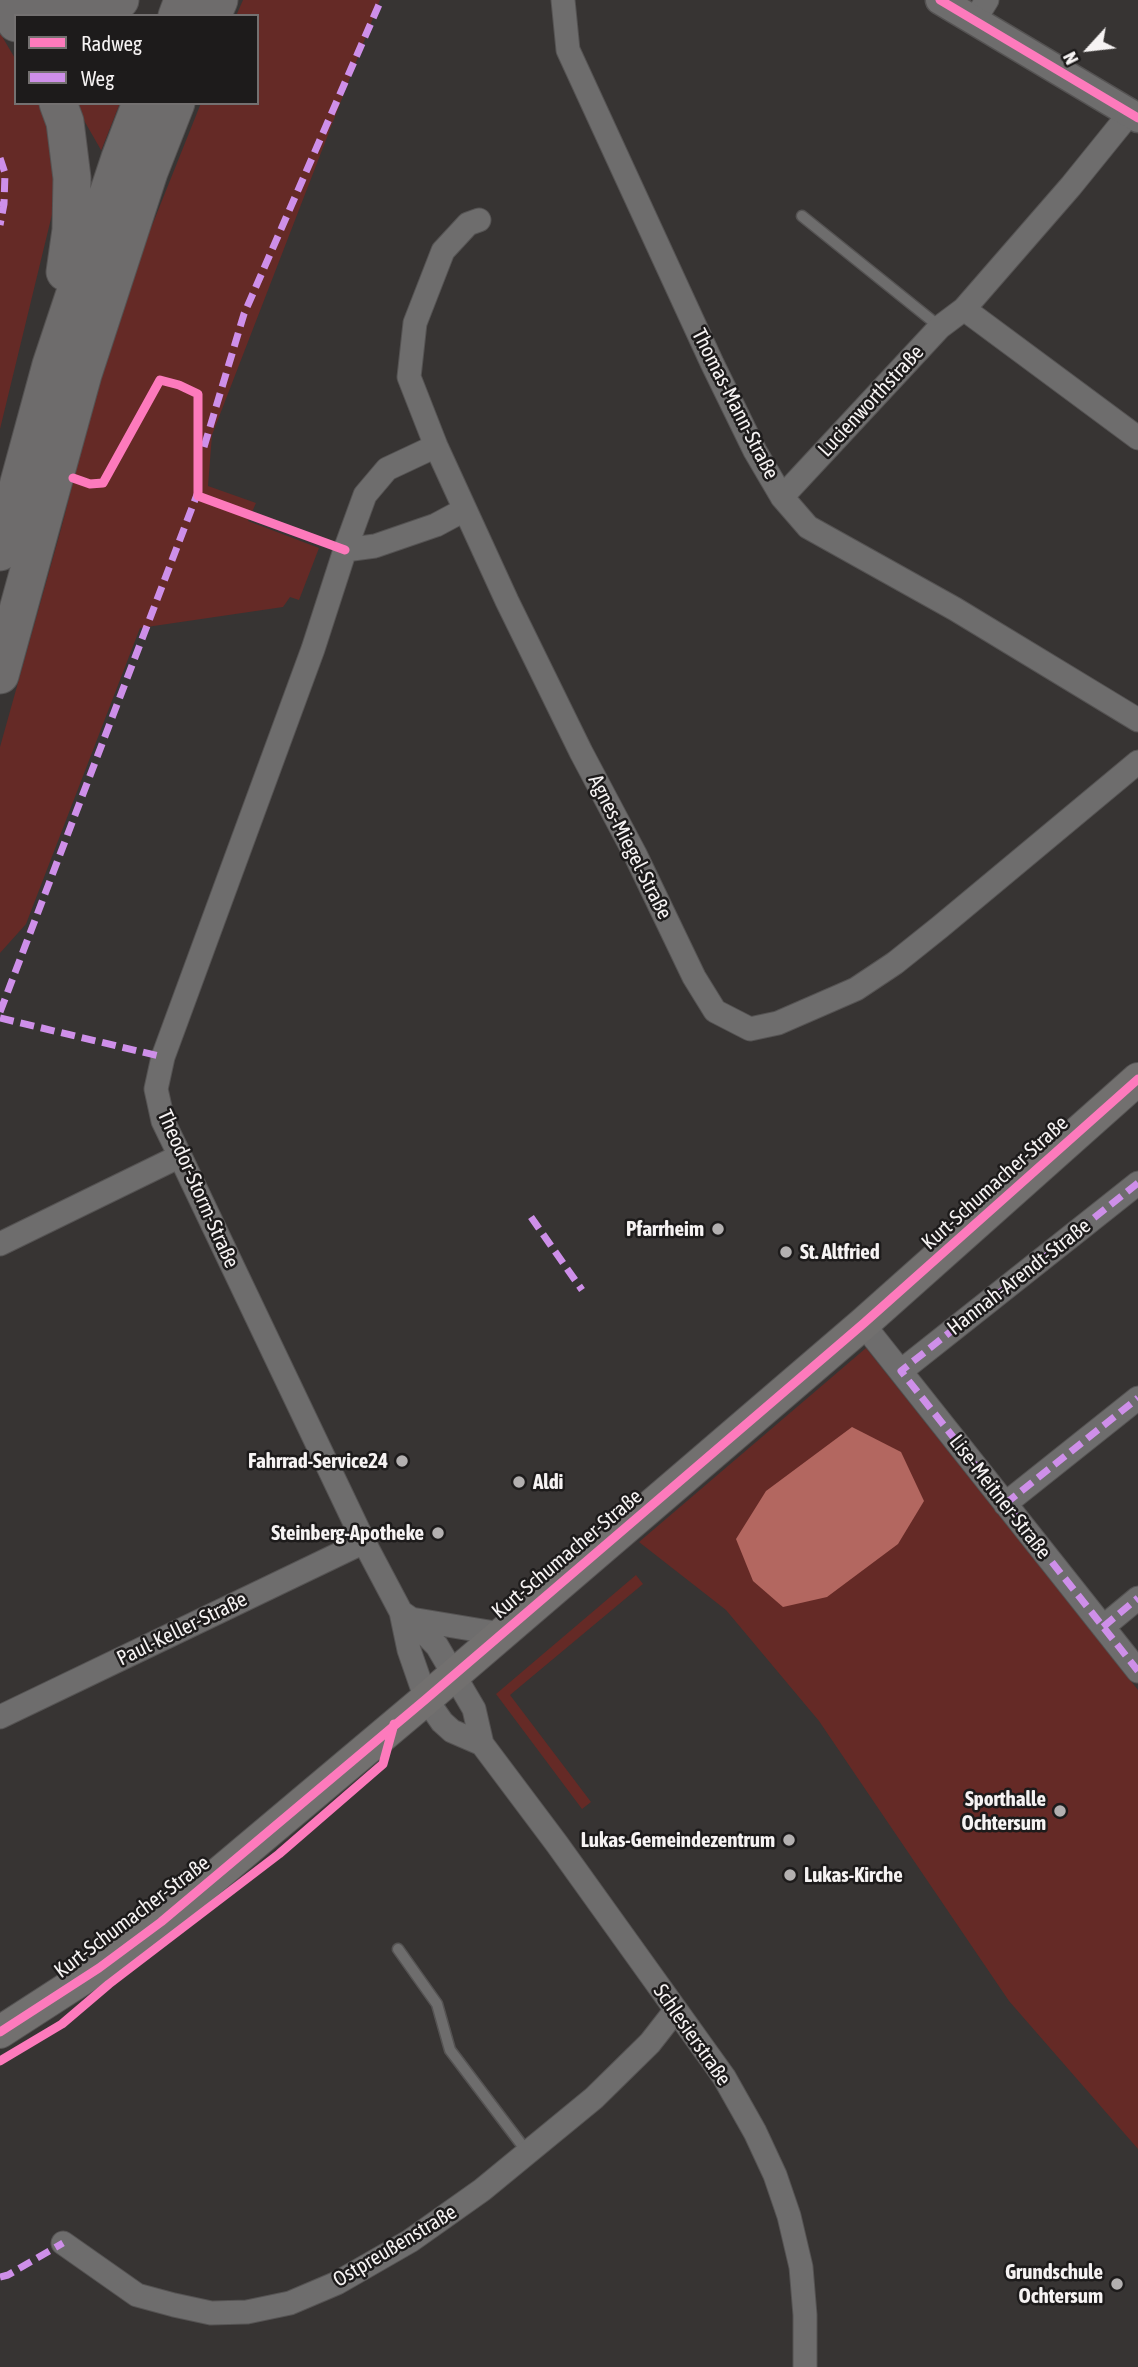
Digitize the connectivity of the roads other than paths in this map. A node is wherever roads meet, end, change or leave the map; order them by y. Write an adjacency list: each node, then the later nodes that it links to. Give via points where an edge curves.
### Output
1 (1, 0): 7 (highway)
2 (34, 0): 3 (highway, via 72,8)
3 (120, 0)
4 (563, 0): 19 (street, Thomas-Mann-Straße, via 568,50 718,374)
5 (940, 0): 6 (street)
6 (981, 11): 11 (street)
7 (14, 20)
8 (59, 105): 16 (highway, via 72,178 71,230)
9 (140, 105): 16 (highway)
10 (175, 105): 23 (highway, via 119,258 83,374)
11 (1134, 115): 14 (street, Lucienworthstraße)
12 (802, 216): 15 (lane)
13 (479, 220): 18 (street, Agnes-Miegel-Straße, via 468,224 443,251 415,323 409,377)
14 (964, 309): 15 (street, Lucienworthstraße); 17 (street)
15 (940, 327): 19 (street, Lucienworthstraße)
16 (51, 365): 22 (highway)
17 (1138, 438)
18 (436, 446): 20 (street, Agnes-Miegel-Straße); 21 (street, Theodor-Storm-Straße, via 387,470 365,495)
19 (782, 497): 24 (street, Thomas-Mann-Straße, via 808,527)
20 (464, 510): 21 (street, via 375,546); 25 (street, Agnes-Miegel-Straße, via 694,977 715,1011 750,1030 778,1024 856,989 895,963)
21 (345, 550): 27 (street, Theodor-Storm-Straße, via 163,1057 156,1089 163,1121)
22 (0, 552)
23 (0, 675)
24 (1138, 720)
25 (1138, 762)
26 (1138, 1079): 30 (main road, Kurt-Schumacher-Straße)
27 (180, 1156): 29 (street); 34 (street, Theodor-Storm-Straße)
28 (1138, 1183): 31 (street, Hannah-Arendt-Straße)
29 (0, 1244)
30 (863, 1324): 31 (street, Lise-Meitner-Straße); 38 (main road, Kurt-Schumacher-Straße)
31 (901, 1371): 33 (street, Lise-Meitner-Straße)
32 (1138, 1398): 33 (street)
33 (1005, 1504): 37 (street, Lise-Meitner-Straße)
34 (364, 1542): 36 (street, Theodor-Storm-Straße); 42 (street, Paul-Keller-Straße)
35 (1138, 1598): 37 (street)
36 (406, 1616): 38 (street); 40 (street, Theodor-Storm-Straße, via 437,1646); 41 (street, Theodor-Storm-Straße, via 409,1650)
37 (1103, 1627): 39 (street, Lise-Meitner-Straße)
38 (501, 1634): 40 (main road, Kurt-Schumacher-Straße)
39 (1138, 1671)
40 (453, 1675): 41 (main road, Kurt-Schumacher-Straße); 43 (street, Schlesierstraße, via 474,1709)
41 (426, 1699): 43 (street, Schlesierstraße, via 452,1731); 46 (main road, Kurt-Schumacher-Straße, via 161,1922)
42 (0, 1717)
43 (482, 1744): 45 (street, Schlesierstraße)
44 (398, 1949): 47 (lane, via 437,2004 450,2050)
45 (675, 2011): 47 (street, Ostpreußenstraße, via 650,2043 594,2098); 49 (street, Schlesierstraße, via 724,2077 775,2175 801,2267)
46 (0, 2032)
47 (528, 2153): 48 (street, Ostpreußenstraße, via 448,2216 337,2283 290,2303 247,2312 211,2313 137,2295)
48 (63, 2243)
49 (805, 2367)

